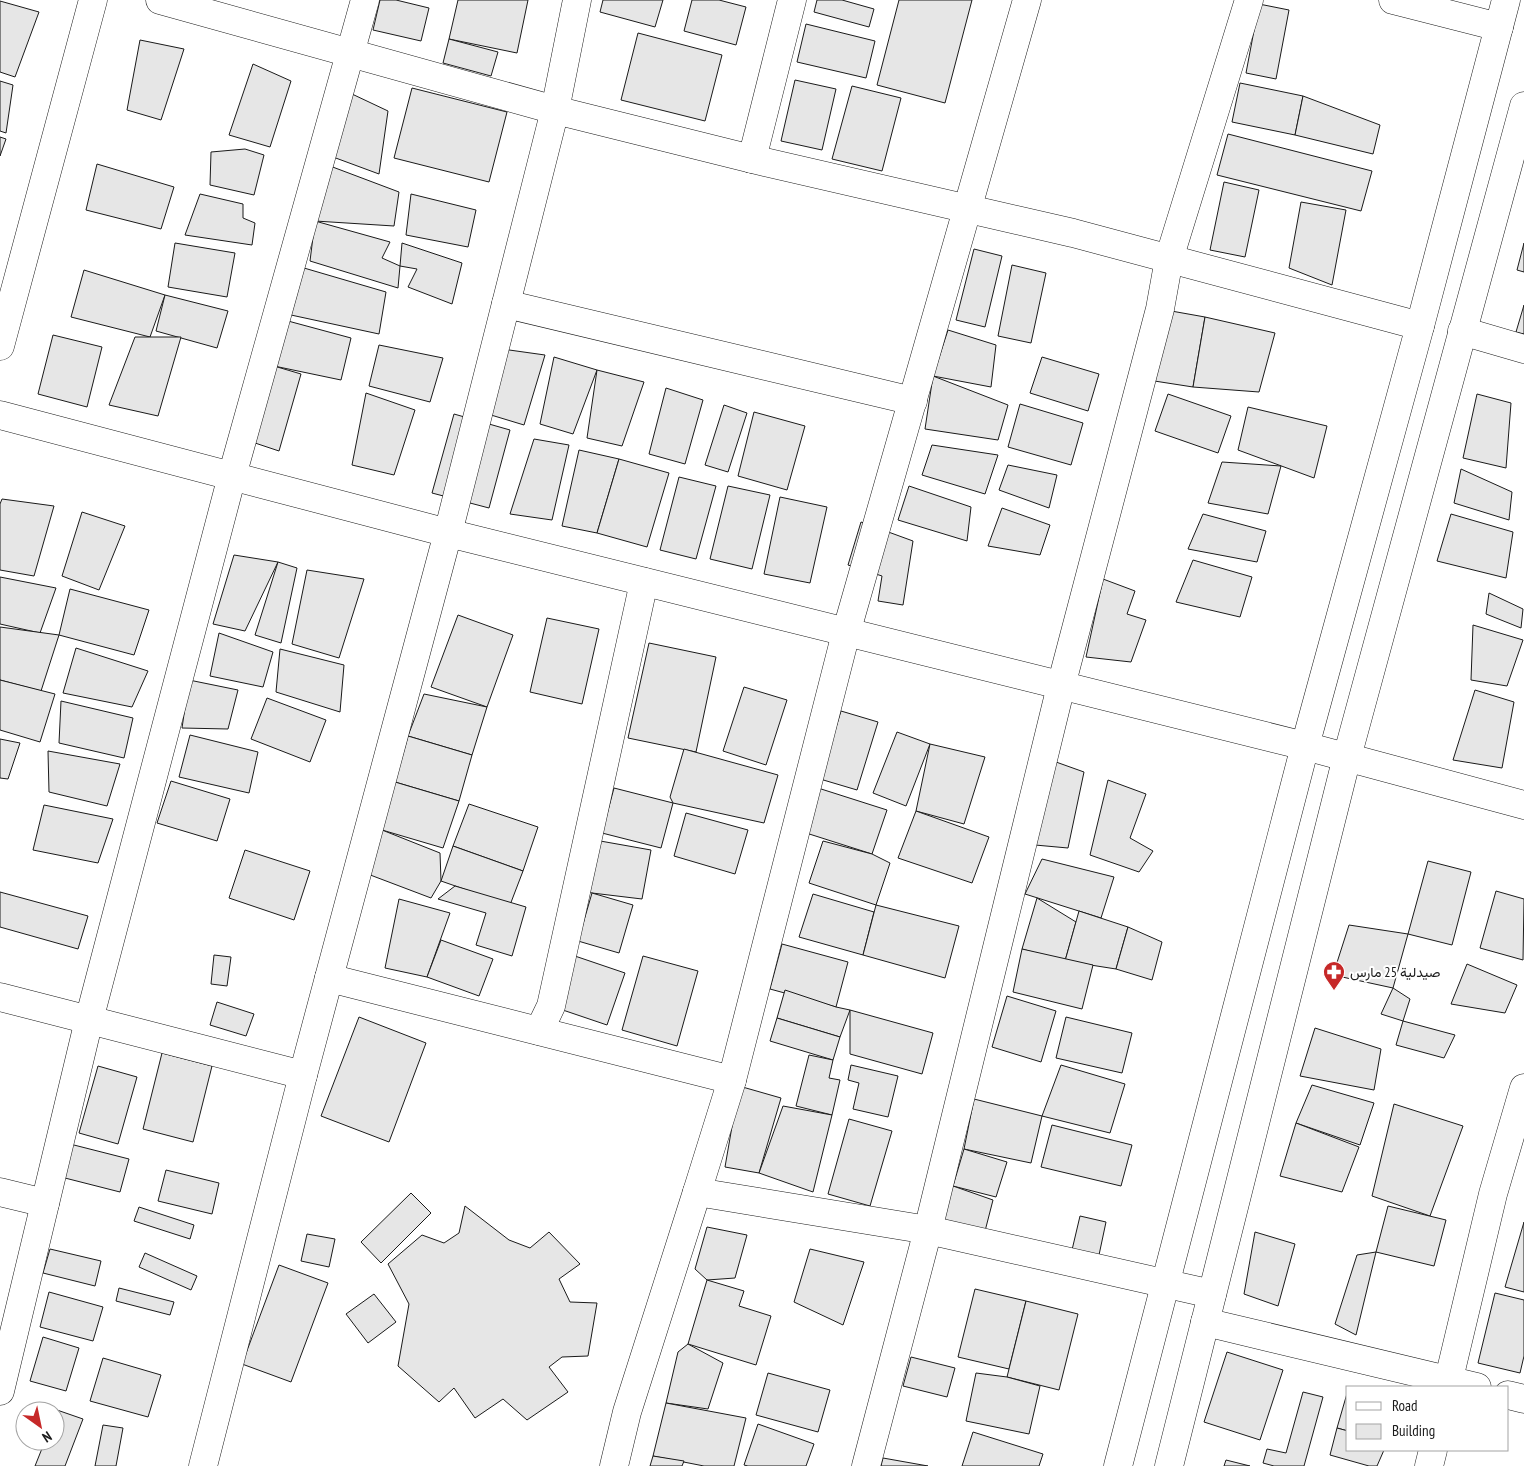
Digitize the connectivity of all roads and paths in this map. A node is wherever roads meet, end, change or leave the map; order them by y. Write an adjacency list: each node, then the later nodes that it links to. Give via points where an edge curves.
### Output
1 (93, 0): 21 (street)
2 (160, 0): 11 (street)
3 (364, 0): 11 (street)
4 (576, 0): 13 (street)
5 (792, 0): 15 (street)
6 (1027, 0): 16 (street)
7 (1249, 0): 17 (street)
8 (1393, 0): 10 (street)
9 (1506, 0): 10 (street)
10 (1499, 27): 19 (street)
11 (351, 53): 13 (street); 25 (street)
12 (1524, 106): 14 (street)
13 (555, 110): 15 (street); 18 (street)
14 (1520, 137): 20 (street)
15 (752, 159): 16 (street)
16 (968, 208): 17 (street); 23 (street)
17 (1169, 259): 19 (street); 29 (street, via 1160,309)
18 (506, 304): 23 (street); 26 (street)
19 (1420, 326): 30 (street)
20 (1462, 331): 22 (street); 31 (street)
21 (0, 346)
22 (1524, 348)
23 (913, 401): 28 (street)
24 (0, 415): 25 (street)
25 (232, 476): 26 (street); 35 (street)
26 (448, 533): 27 (street); 33 (street)
27 (644, 582): 28 (street); 36 (street, via 551,1006)
28 (846, 633): 29 (street); 38 (street)
29 (1061, 686): 30 (street); 44 (street)
30 (1305, 746): 31 (street); 45 (street)
31 (1347, 757): 32 (street); 46 (street)
32 (1524, 805)
33 (329, 978): 36 (street); 37 (street)
34 (0, 997): 35 (street)
35 (89, 1020): 37 (street); 43 (street)
36 (540, 1031): 38 (street)
37 (303, 1075): 54 (street)
38 (732, 1080): 42 (street)
39 (1524, 1088): 40 (street)
40 (1520, 1116): 48 (street, via 1492,1194)
41 (0, 1192): 43 (street)
42 (697, 1192): 44 (street); 55 (street, via 627,1412)
43 (45, 1203): 50 (street)
44 (928, 1230): 45 (street); 56 (street)
45 (1165, 1284): 46 (street); 57 (street)
46 (1212, 1294): 47 (street)
47 (1205, 1322): 48 (street); 58 (street)
48 (1448, 1384): 49 (street)
49 (1467, 1386)
50 (0, 1391)
51 (1509, 1395): 52 (street)
52 (1524, 1399)
53 (1433, 1451): 59 (street)
54 (203, 1466)
55 (614, 1466)
56 (866, 1466)
57 (1118, 1466)
58 (1169, 1466)
59 (1429, 1466)

